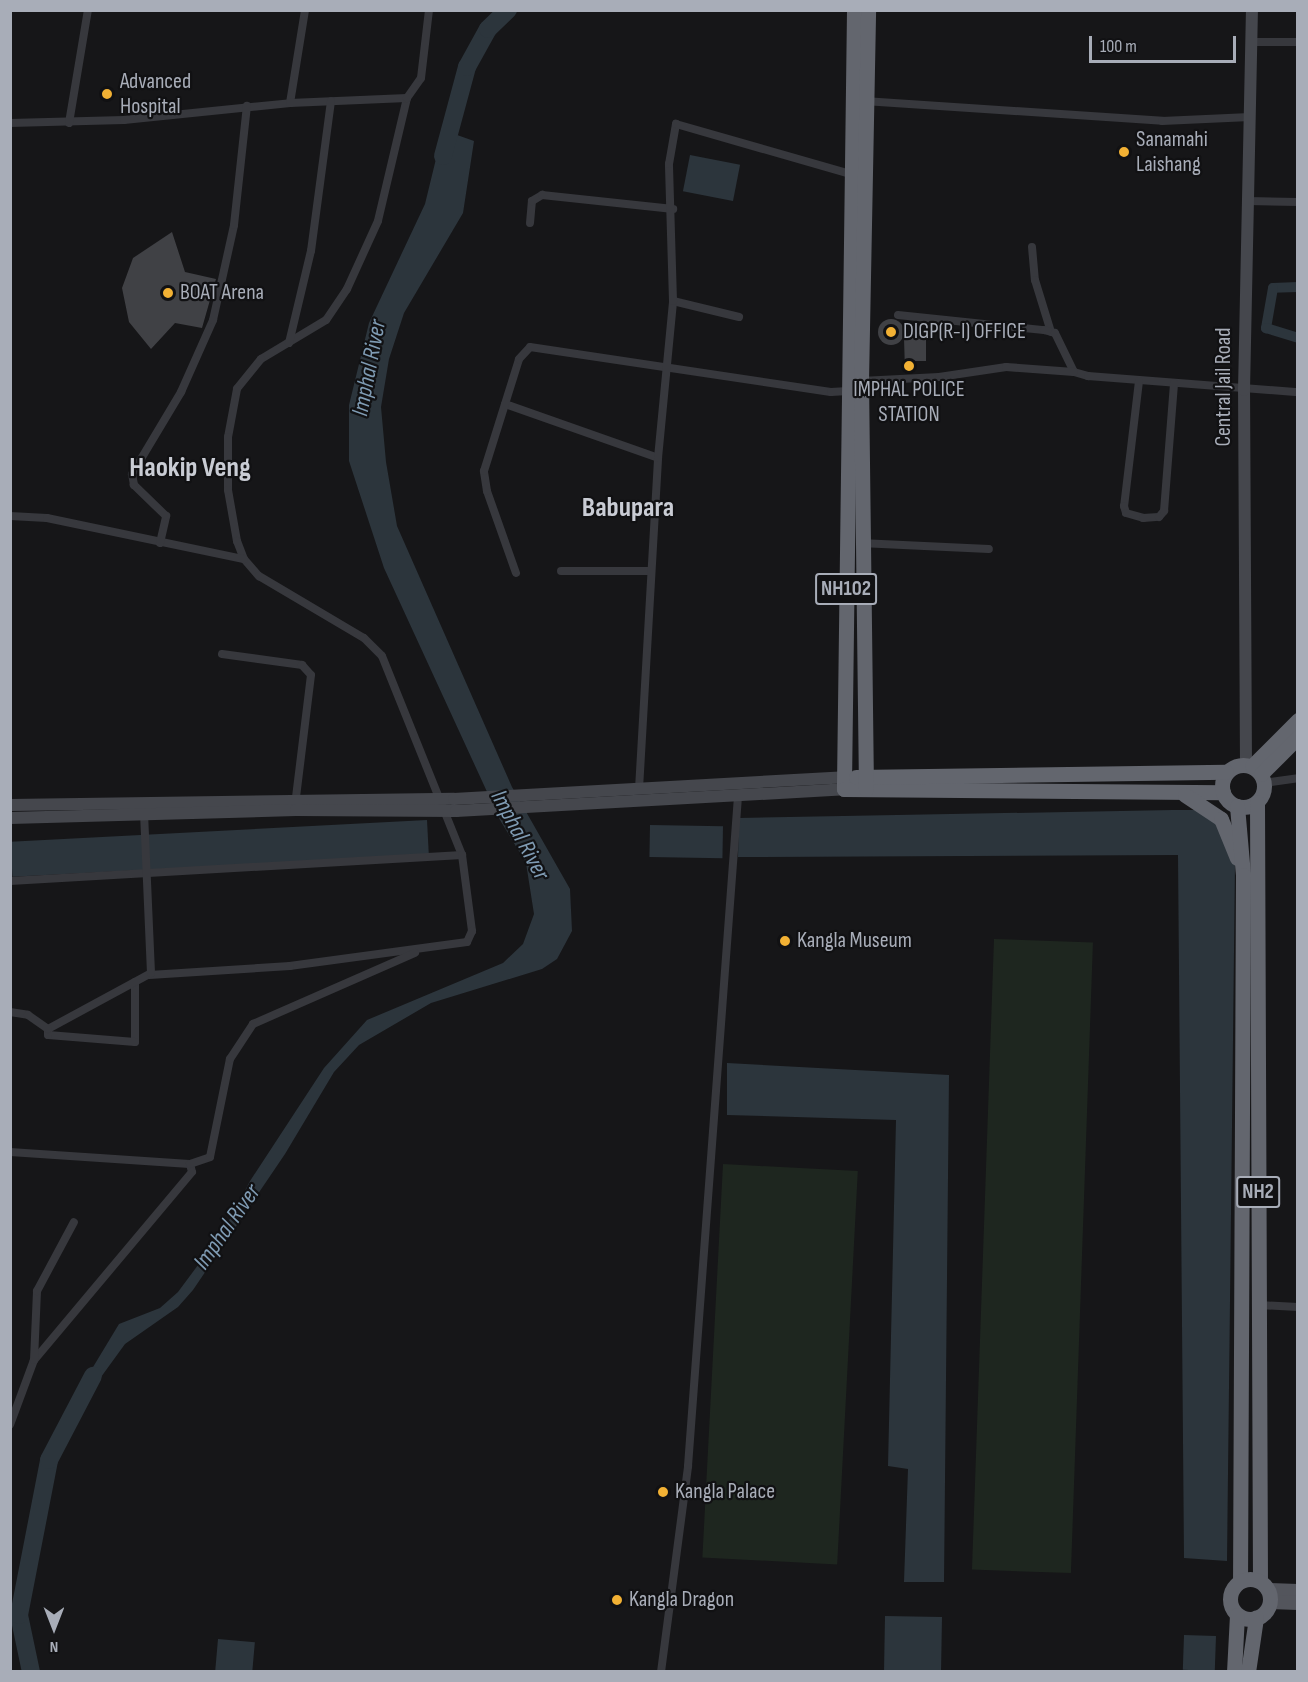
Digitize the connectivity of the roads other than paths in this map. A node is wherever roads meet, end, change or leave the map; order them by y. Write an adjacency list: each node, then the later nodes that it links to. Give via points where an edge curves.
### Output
1 (88, 10): 16 (street)
2 (305, 10): 12 (street)
3 (429, 10): 9 (street, via 421,78)
4 (854, 10): 10 (highway, NH102)
5 (867, 10): 10 (highway, NH102)
6 (1252, 10): 7 (street, Central Jail Road)
7 (1251, 42): 8 (street); 14 (street, Central Jail Road)
8 (1298, 42)
9 (407, 98): 11 (street); 27 (street, via 378,221 356,272 326,320)
10 (858, 100): 14 (street, via 1129,120); 17 (highway, NH102); 30 (highway, NH102)
11 (331, 101): 12 (street); 27 (street, via 311,251)
12 (290, 103): 13 (street)
13 (247, 106): 16 (street); 40 (street, via 234,225 213,320 181,392 132,474 134,485 166,516)
14 (1250, 117): 18 (street, Central Jail Road)
15 (10, 123): 16 (street)
16 (69, 123)
17 (850, 174): 20 (street, via 676,124 669,164); 34 (highway, NH102)
18 (1248, 201): 19 (street); 33 (street, Central Jail Road)
19 (1298, 202)
20 (673, 209): 21 (street, via 542,195 532,201); 23 (street)
21 (530, 223)
22 (1032, 247): 26 (street, via 1035,280)
23 (673, 301): 25 (street); 28 (street)
24 (898, 315): 26 (street)
25 (739, 317)
26 (1051, 332): 29 (street)
27 (289, 343): 43 (street, via 252,368 234,400 228,490 230,516)
28 (666, 369): 34 (street, via 801,390); 36 (street, via 536,346 519,359); 37 (street)
29 (1074, 372): 30 (street, via 1006,367 939,377); 31 (street)
30 (861, 381): 34 (street); 41 (highway, NH102)
31 (1139, 381): 32 (street); 32 (street, via 1124,506 1126,513 1143,518 1159,517 1164,511)
32 (1174, 383): 33 (street)
33 (1244, 390): 35 (street); 53 (street, Central Jail Road)
34 (848, 391): 39 (highway, NH102)
35 (1298, 392)
36 (505, 404): 37 (street); 46 (street, via 485,480)
37 (658, 458): 45 (street)
38 (10, 516): 40 (street, via 47,518)
39 (847, 542): 41 (street); 47 (highway, NH102)
40 (160, 543): 43 (street)
41 (862, 543): 42 (street); 48 (highway, NH102)
42 (989, 549)
43 (244, 559): 62 (street, via 259,576 374,646)
44 (561, 571): 45 (street)
45 (651, 571): 57 (street)
46 (516, 573)
47 (845, 641): 48 (highway); 55 (highway, NH102)
48 (863, 641): 56 (highway, NH102)
49 (222, 654): 60 (street, via 302,665 311,675)
50 (1298, 720): 53 (highway, NH2)
51 (1298, 737): 53 (highway, NH2)
52 (1226, 772): 53 (highway, NH2); 56 (highway); 59 (highway)
53 (1256, 772): 54 (street); 63 (highway, NH2)
54 (1298, 778)
55 (844, 783): 56 (highway); 57 (street); 61 (street)
56 (866, 783): 58 (highway)
57 (639, 789): 66 (street, via 558,791)
58 (1177, 792): 59 (highway); 71 (highway, via 1202,802 1221,819)
59 (1223, 792): 65 (highway)
60 (296, 797): 62 (street); 64 (street)
61 (738, 797): 66 (street); 91 (street, via 688,1466)
62 (436, 799): 66 (street)
63 (1257, 802): 65 (highway); 81 (highway, NH2)
64 (10, 805)
65 (1237, 806): 71 (highway, NH2)
66 (452, 807): 67 (street); 69 (street)
67 (144, 814): 68 (street); 70 (street)
68 (10, 818)
69 (462, 855): 70 (street); 73 (street, via 471,938 463,944)
70 (146, 875): 72 (street); 74 (street)
71 (1243, 875): 85 (highway, NH2)
72 (10, 881)
73 (424, 948): 74 (street, via 278,967 163,978); 79 (street, via 253,1024 230,1059 210,1157)
74 (149, 975): 75 (street)
75 (135, 982): 77 (street); 77 (street, via 135,1042 51,1038)
76 (10, 1012): 77 (street, via 28,1015)
77 (48, 1029)
78 (10, 1152): 79 (street)
79 (190, 1164): 83 (street, via 192,1175)
80 (74, 1222): 83 (street, via 37,1291)
81 (1258, 1305): 82 (street); 86 (highway, NH2)
82 (1298, 1307)
83 (34, 1360): 84 (street)
84 (10, 1425)
85 (1240, 1581): 86 (highway); 89 (highway, NH2, via 1230,1598)
86 (1266, 1591): 87 (main road); 88 (main road); 90 (highway)
87 (1298, 1591)
88 (1298, 1603)
89 (1237, 1615): 90 (highway); 92 (highway, NH2)
90 (1256, 1618): 93 (highway)
91 (661, 1671)
92 (1234, 1671)
93 (1248, 1671)

